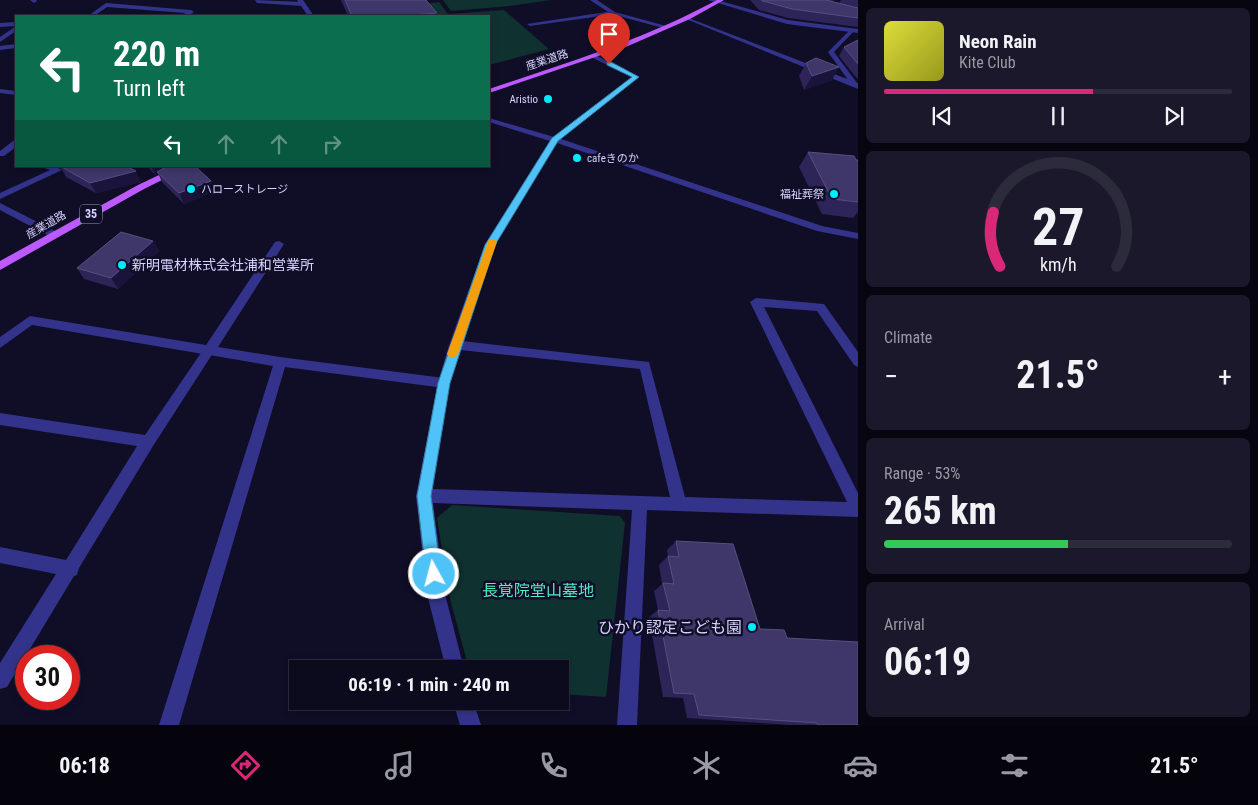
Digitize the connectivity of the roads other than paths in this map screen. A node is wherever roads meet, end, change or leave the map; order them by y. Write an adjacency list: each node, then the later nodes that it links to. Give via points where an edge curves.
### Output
1 (593, 0): 5 (street)
2 (257, 1): 4 (street)
3 (716, 1): 9 (main road, 産業道路); 15 (street, via 787,22)
4 (302, 2): 8 (street)
5 (614, 13): 12 (street); 13 (street)
6 (92, 15): 7 (street, via 106,5 191,12)
7 (186, 15)
8 (310, 15)
9 (688, 18): 13 (main road, 産業道路); 20 (street)
10 (0, 24): 11 (street)
11 (15, 24)
12 (530, 24)
13 (667, 27): 19 (main road, 産業道路)
14 (15, 29): 16 (street)
15 (855, 31): 20 (street, via 831,52)
16 (0, 40)
17 (15, 46): 18 (street)
18 (0, 48)
19 (595, 57): 22 (main road, 産業道路); 25 (street, via 636,77)
20 (856, 85)
21 (0, 91): 23 (street)
22 (490, 91)
23 (15, 93)
24 (490, 120): 25 (street)
25 (555, 140): 33 (street, via 820,229); 37 (street, via 490,245)
26 (15, 144): 27 (street)
27 (3, 155)
28 (47, 167): 30 (street, via 58,170)
29 (184, 167): 32 (main road, 産業道路 / 35, via 141,186)
30 (0, 196)
31 (0, 206): 32 (street)
32 (55, 235): 35 (main road, 産業道路 / 35)
33 (858, 236)
34 (279, 244): 38 (street)
35 (0, 266)
36 (0, 343): 38 (street, via 30,320)
37 (455, 345): 41 (street); 46 (street, via 645,365)
38 (209, 350): 39 (street); 43 (street)
39 (280, 362): 41 (street); 53 (street)
40 (858, 362): 47 (street, via 820,307 756,302)
41 (444, 383): 44 (street)
42 (0, 419): 43 (street)
43 (148, 442): 49 (street)
44 (424, 496): 45 (street); 50 (street, via 436,594)
45 (640, 502): 46 (street); 55 (street)
46 (679, 504): 47 (street)
47 (858, 509)
48 (0, 555): 49 (street)
49 (71, 569): 51 (street)
50 (453, 660)
51 (0, 680)
52 (465, 710): 54 (street)
53 (169, 725)
54 (471, 725)
55 (627, 725)

